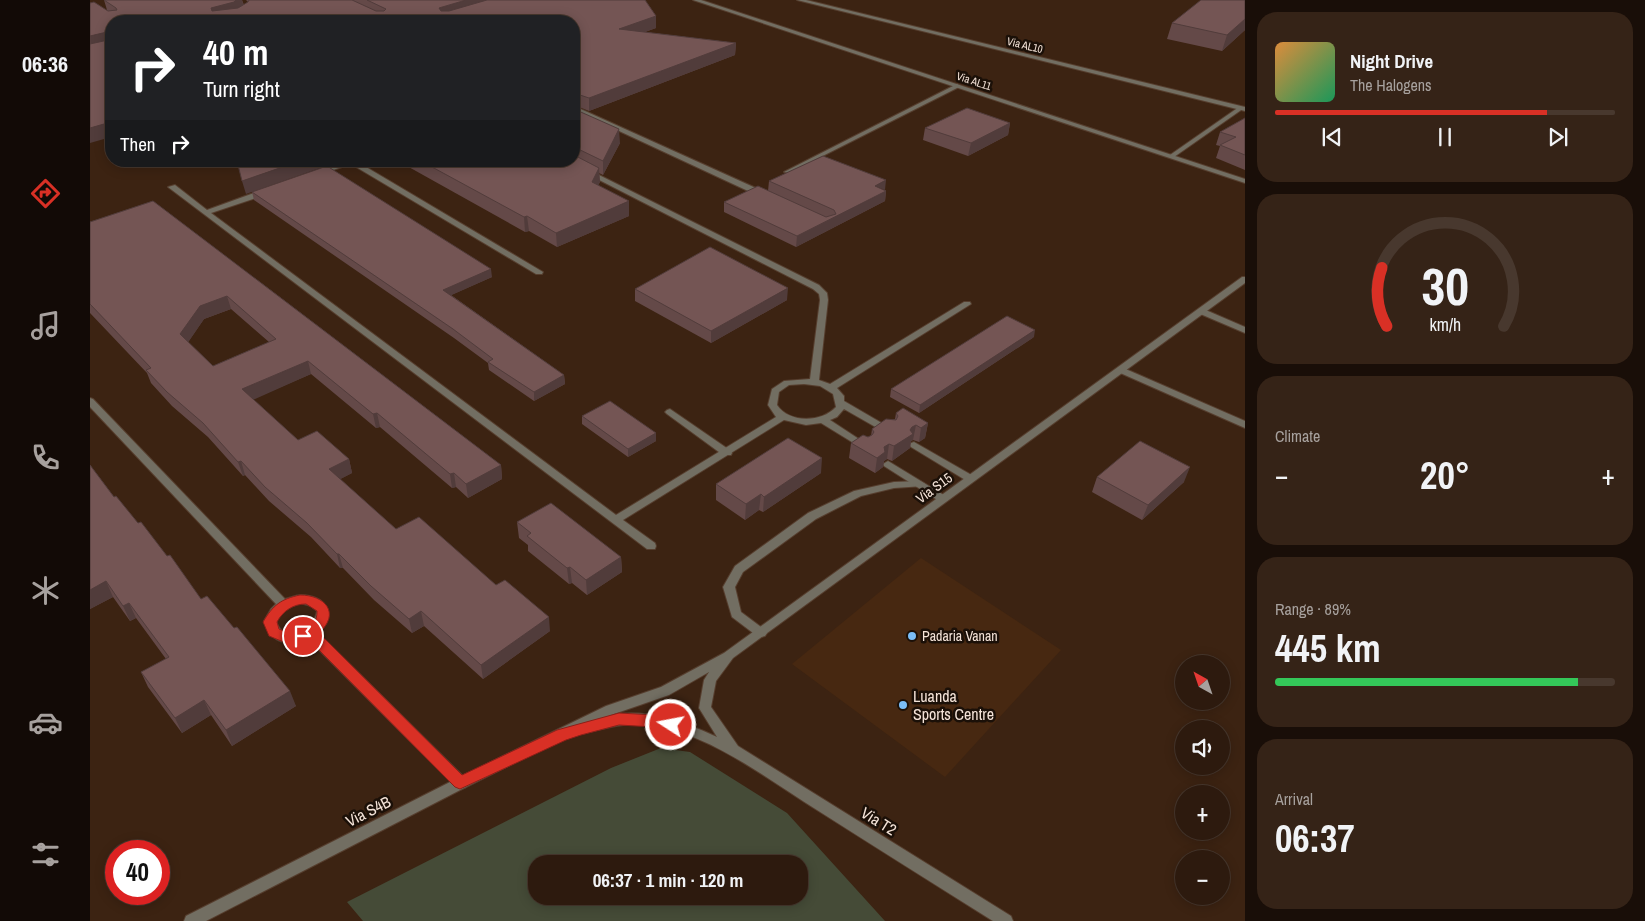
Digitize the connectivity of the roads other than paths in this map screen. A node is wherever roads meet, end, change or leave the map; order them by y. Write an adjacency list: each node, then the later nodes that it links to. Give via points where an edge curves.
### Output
1 (696, 0): 3 (street, Via AL11)
2 (800, 0): 4 (street, Via AL10)
3 (957, 86): 6 (street, Via AL11); 10 (street)
4 (1243, 109): 6 (street)
5 (580, 111): 15 (street)
6 (1172, 156): 12 (street, Via AL11)
7 (335, 167): 11 (street)
8 (362, 167): 17 (street)
9 (577, 167): 23 (street, via 816,286 823,293 824,300)
10 (788, 172)
11 (315, 174)
12 (1245, 181)
13 (172, 187): 16 (street)
14 (270, 190): 16 (street)
15 (776, 200)
16 (207, 212): 39 (street)
17 (539, 272)
18 (1245, 279): 20 (street, Via S15)
19 (967, 304): 24 (street)
20 (1201, 311): 21 (street); 22 (street, Via S15)
21 (1245, 330)
22 (1120, 370): 30 (street); 36 (street, Via S15)
23 (814, 382): 24 (street); 28 (street, via 787,383 775,390 774,407)
24 (830, 388): 26 (street, via 838,394)
25 (90, 401): 41 (street)
26 (841, 402): 29 (street, via 833,416); 31 (street)
27 (670, 412): 34 (street)
28 (784, 416): 29 (street, via 799,422); 34 (street)
29 (823, 420): 33 (street)
30 (1245, 425)
31 (888, 431)
32 (914, 446): 36 (street)
33 (865, 447)
34 (727, 453): 39 (street)
35 (888, 464): 37 (street)
36 (971, 479): 38 (street, Via S15)
37 (920, 484): 38 (street); 43 (street, via 894,485 858,493 812,516 739,569 728,587 736,614)
38 (943, 499): 43 (street, Via S15)
39 (617, 519): 40 (street)
40 (650, 546)
41 (284, 605): 42 (street, via 270,622 274,633 294,638); 42 (street, via 308,600 320,605 324,616)
42 (310, 633): 47 (street)
43 (761, 633): 44 (street, Via S15)
44 (729, 655): 45 (street, Via S4B, via 665,690 610,710); 46 (street, Via S15, via 710,680 705,708)
45 (562, 734): 46 (street, Via S4B, via 619,719 654,721 687,730); 47 (street, Via S4B)
46 (733, 750): 49 (street, Via T2)
47 (460, 783): 48 (street, Via S4B)
48 (191, 921)
49 (1006, 921)

